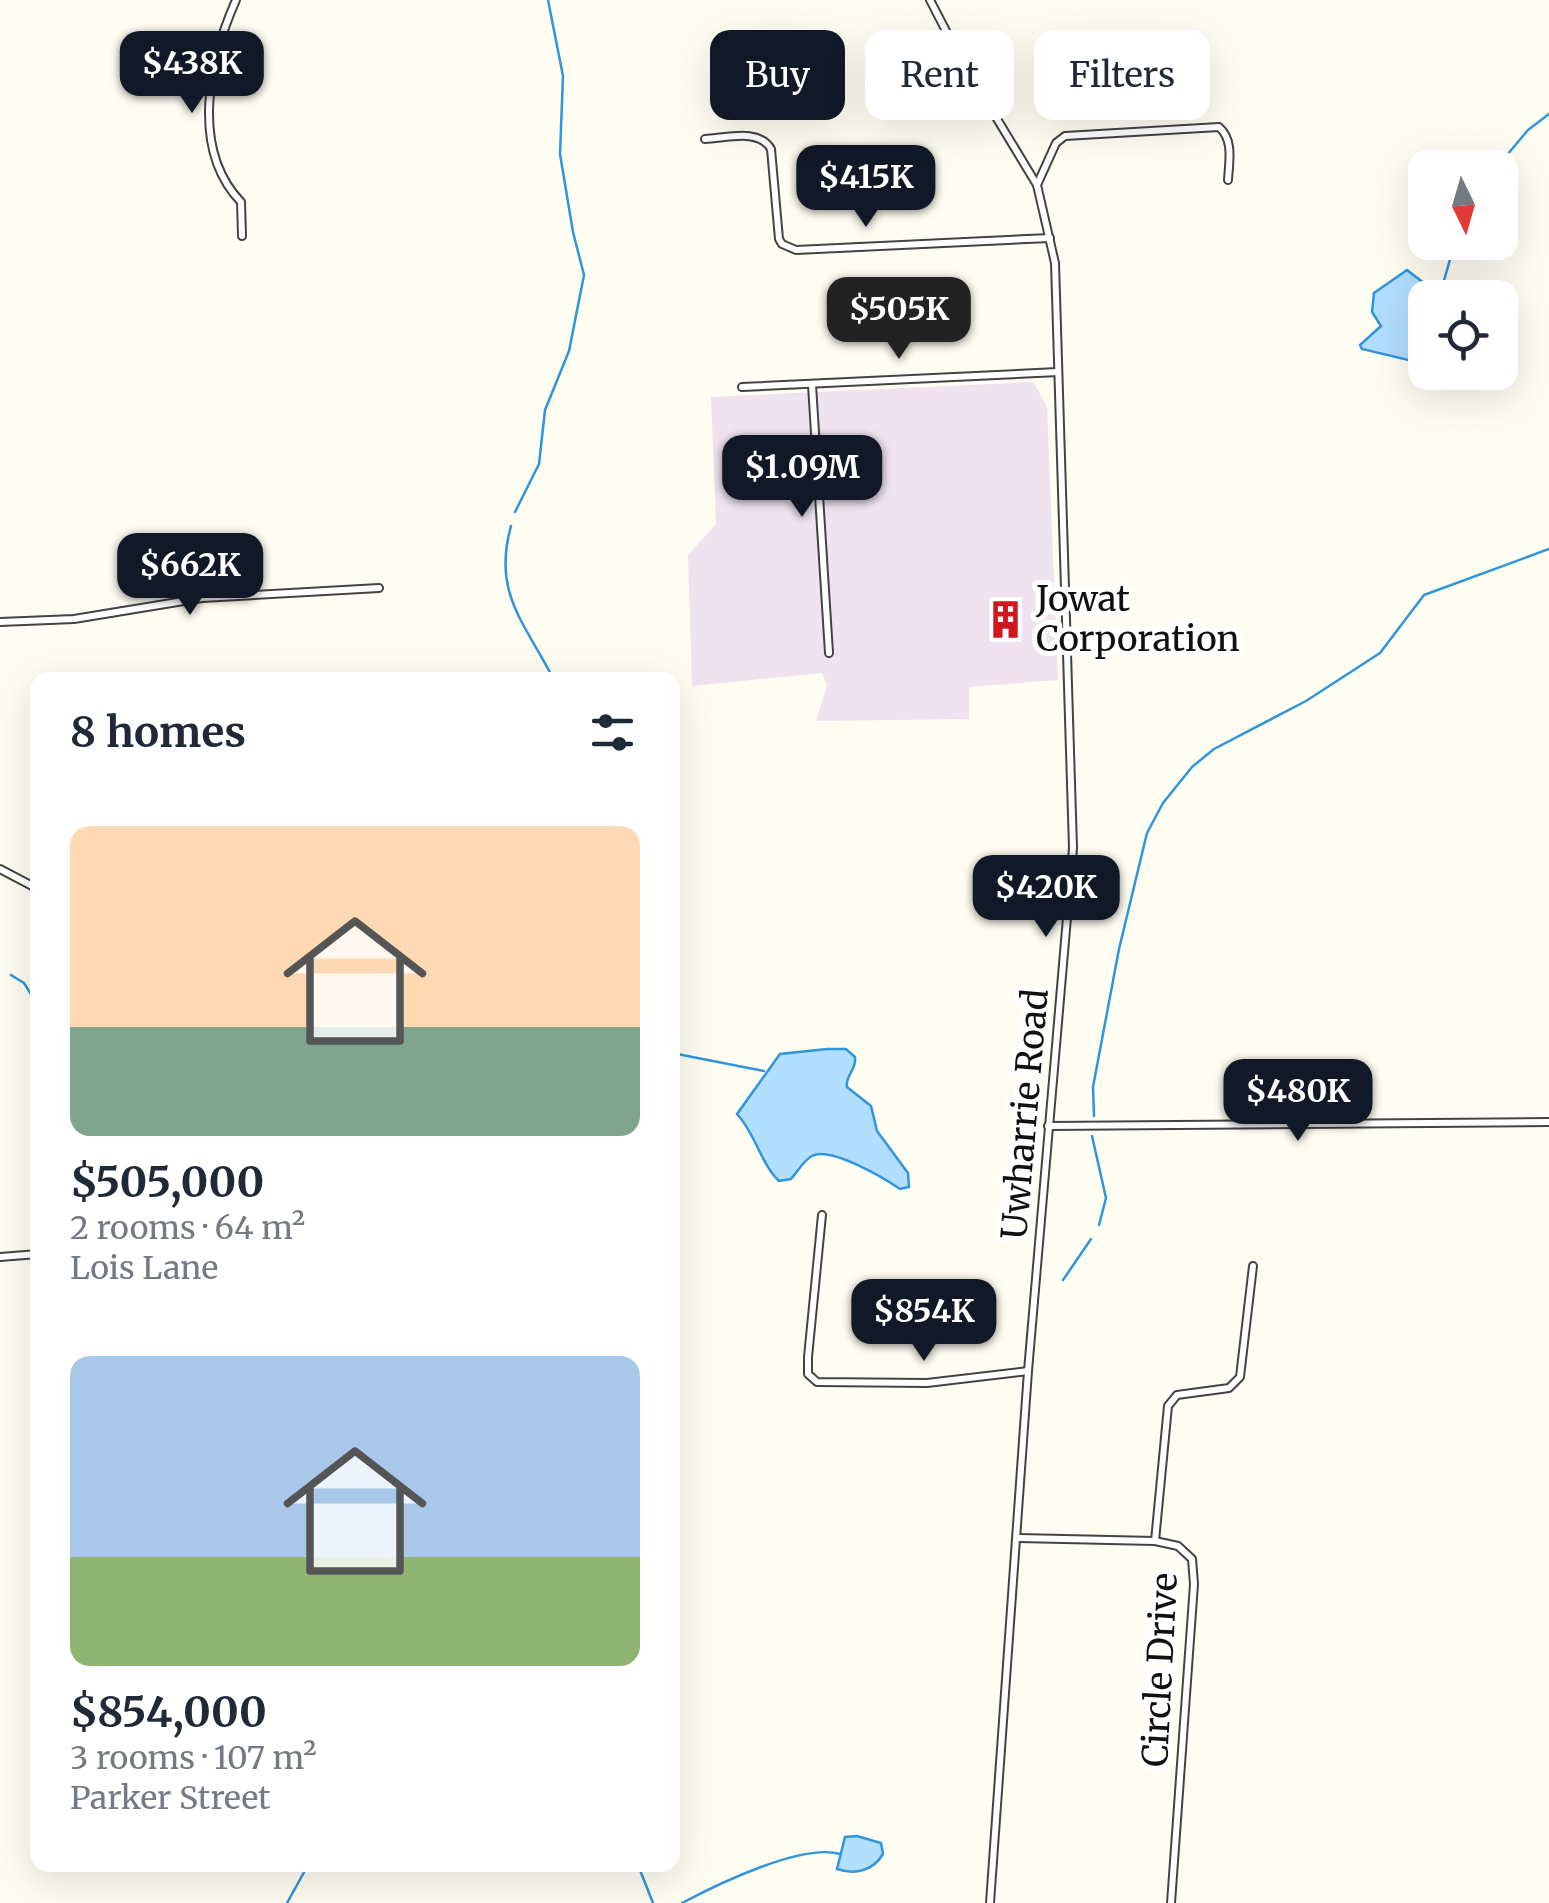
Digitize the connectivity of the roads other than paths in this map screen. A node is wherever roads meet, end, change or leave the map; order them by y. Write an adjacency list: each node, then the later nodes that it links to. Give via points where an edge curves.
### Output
1 (236, 0): 6 (street, via 217,52 209,140 226,185 242,202)
2 (930, 0): 5 (street, Uwharrie Road)
3 (705, 139): 7 (street, via 762,138 772,149 777,230 788,248)
4 (1228, 180): 5 (street, via 1229,144 1218,128 1065,136)
5 (1037, 185): 7 (street, Uwharrie Road)
6 (242, 236)
7 (1050, 238): 8 (street, Uwharrie Road)
8 (1058, 372): 9 (street); 17 (street, Uwharrie Road, via 1072,848)
9 (812, 385): 10 (street); 13 (street)
10 (742, 387)
11 (379, 588): 12 (street, via 202,598 74,620)
12 (0, 622)
13 (829, 653)
14 (0, 869): 15 (street)
15 (30, 885)
16 (1549, 1122): 17 (street)
17 (1048, 1126): 22 (street, Uwharrie Road)
18 (822, 1215): 22 (street, via 808,1374 817,1382 926,1382)
19 (30, 1255): 20 (street)
20 (0, 1257)
21 (1253, 1266): 24 (street, via 1240,1377 1229,1388 1177,1395 1168,1406)
22 (1028, 1371): 23 (street, Uwharrie Road)
23 (1018, 1538): 24 (street, Circle Drive); 25 (street, Uwharrie Road)
24 (1155, 1542): 26 (street, Circle Drive, via 1184,1550 1195,1570)
25 (990, 1903)
26 (1171, 1903)

